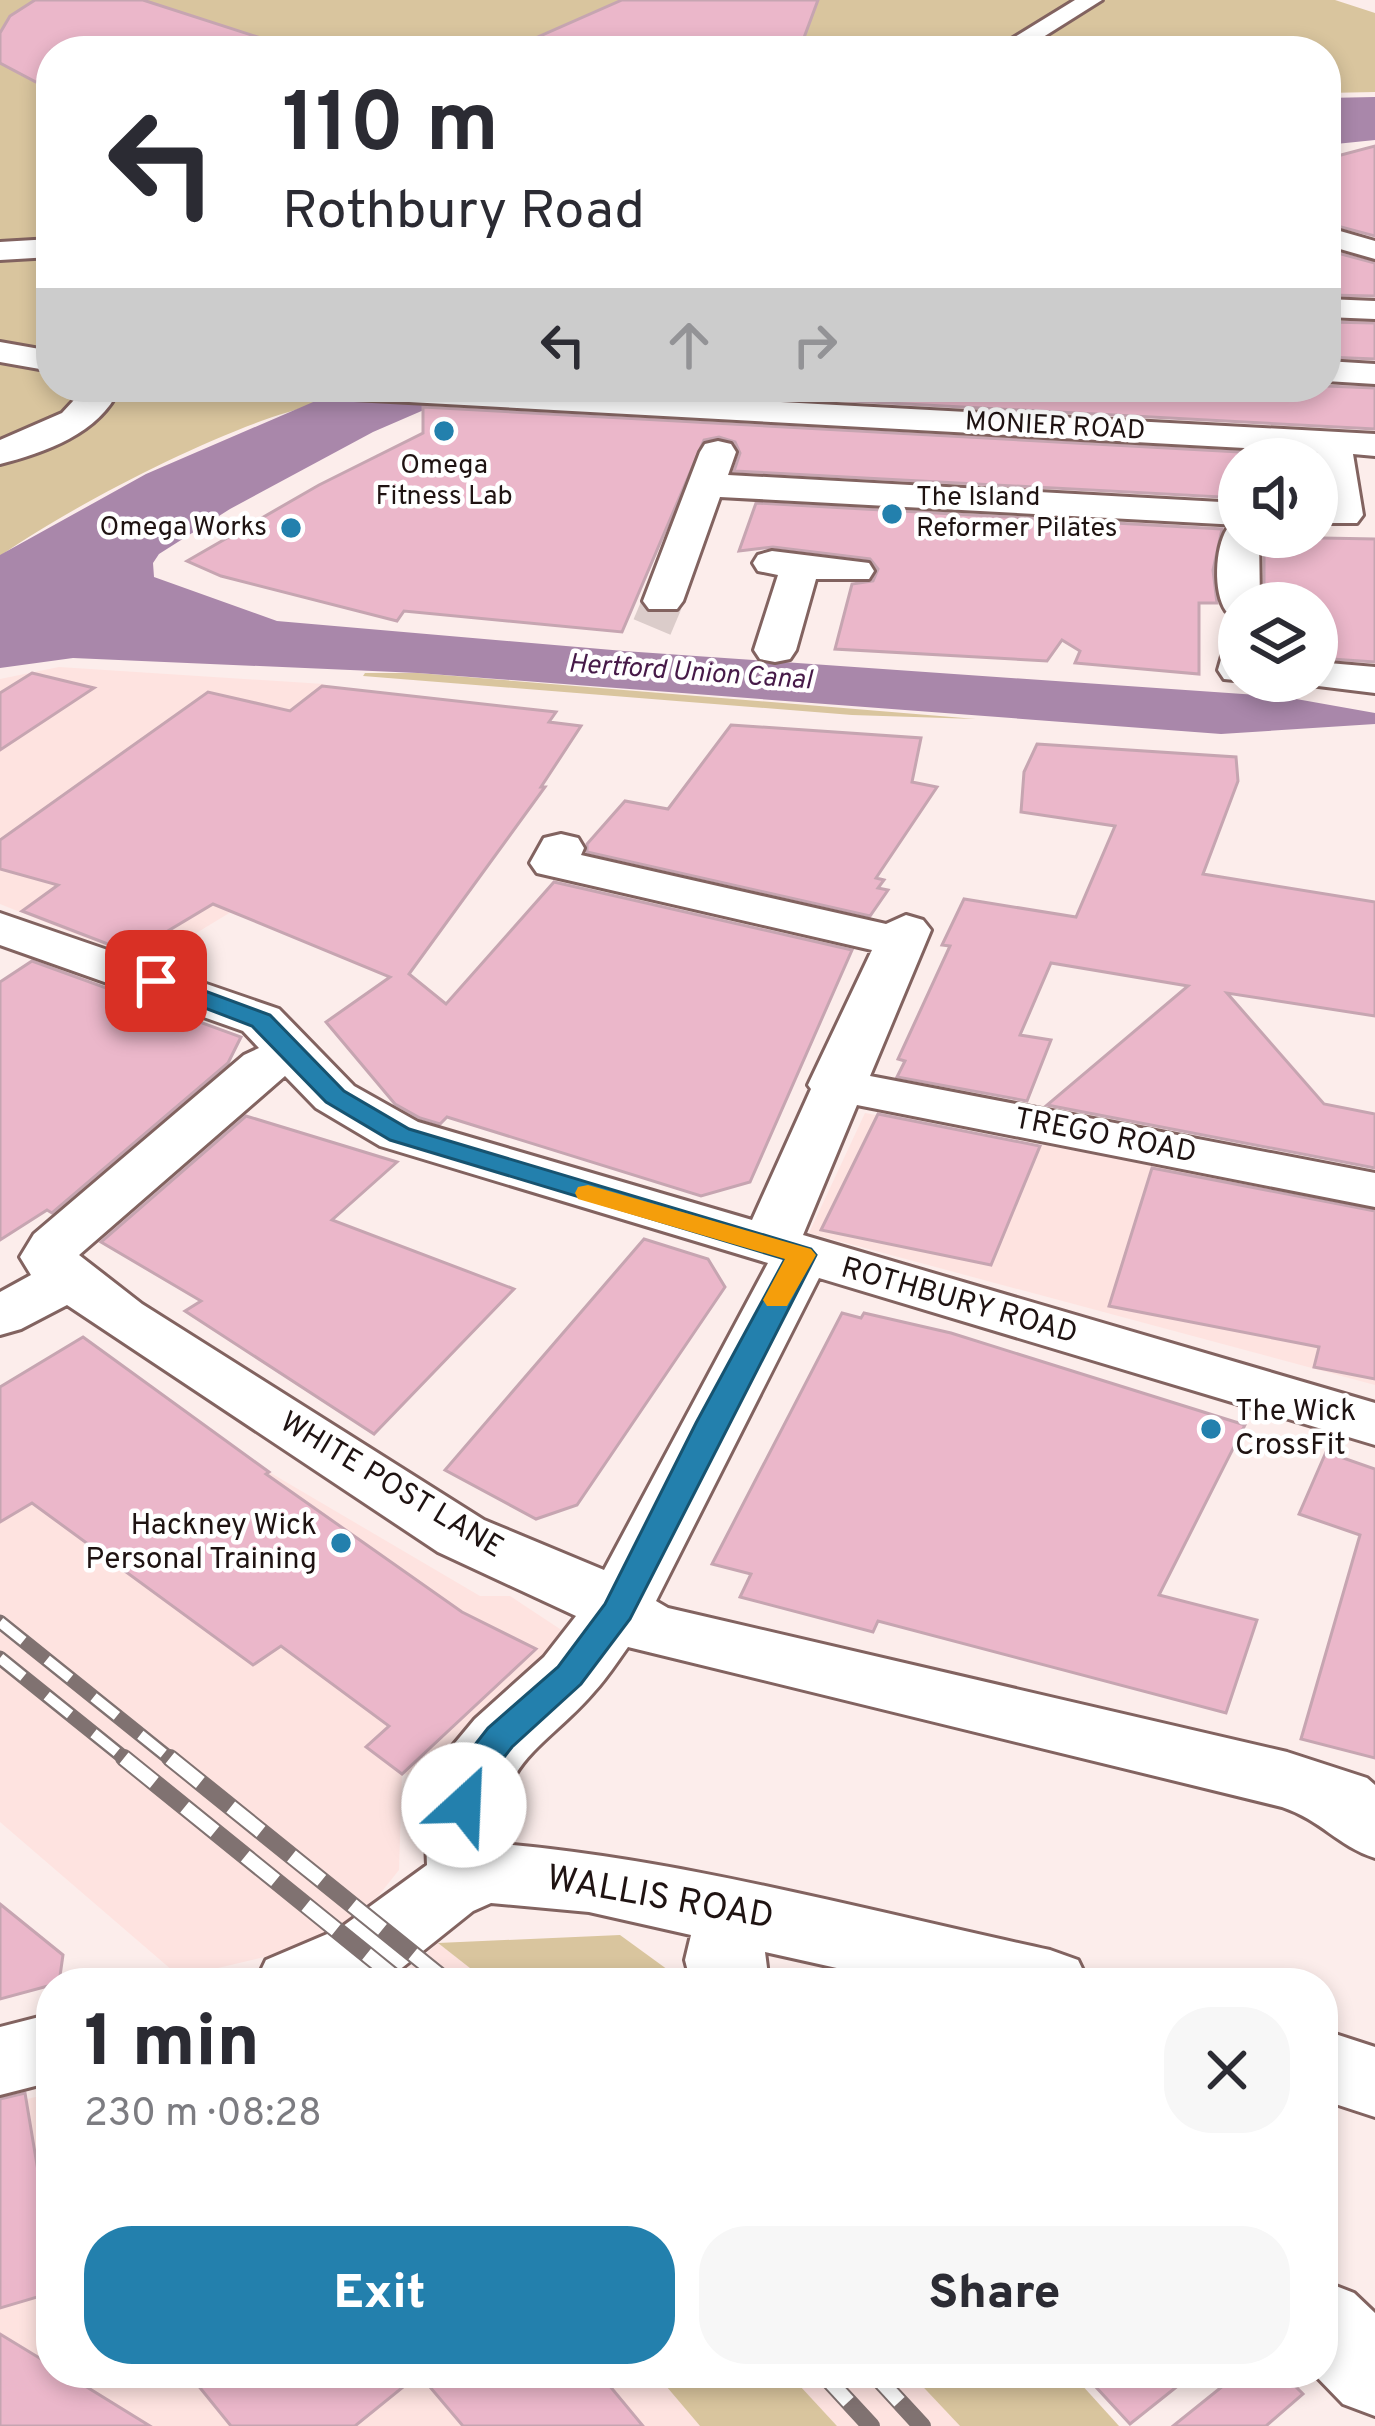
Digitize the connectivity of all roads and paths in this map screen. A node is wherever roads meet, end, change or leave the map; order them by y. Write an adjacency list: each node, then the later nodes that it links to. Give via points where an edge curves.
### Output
1 (1091, 0): 2 (street)
2 (1030, 36)
3 (1341, 240): 5 (street)
4 (36, 249): 6 (street)
5 (1375, 250)
6 (0, 251)
7 (1341, 309): 8 (street)
8 (1375, 310)
9 (0, 352): 10 (street)
10 (36, 358)
11 (1341, 372): 12 (street)
12 (1375, 374)
13 (98, 402): 17 (street)
14 (738, 402): 19 (street)
15 (794, 402): 16 (street, MONIER ROAD)
16 (1375, 445)
17 (0, 453)
18 (1338, 475): 21 (street)
19 (706, 485): 20 (street); 23 (street)
20 (1218, 513)
21 (1345, 519)
22 (855, 571): 24 (street, via 786,565)
23 (663, 601)
24 (775, 650)
25 (1338, 677): 26 (street)
26 (1375, 680)
27 (561, 848): 30 (street, via 554,863 903,936)
28 (0, 928): 29 (street, via 238,1009 261,1020)
29 (292, 1053): 32 (street, ROTHBURY ROAD, via 348,1107 399,1134); 33 (street, via 263,1066 55,1247 50,1257)
30 (835, 1085): 31 (street, TREGO ROAD); 32 (street)
31 (1375, 1190)
32 (786, 1251): 35 (street, ROTHBURY ROAD); 36 (street)
33 (70, 1279): 34 (street); 36 (street, WHITE POST LANE, via 461,1536)
34 (0, 1316)
35 (1375, 1424)
36 (618, 1610): 37 (street, WHITE POST LANE, via 648,1628 1287,1780 1341,1798); 38 (street, via 569,1676 476,1769 462,1816)
37 (1375, 1829)
38 (465, 1879): 39 (street, WALLIS ROAD, via 520,1874); 40 (street, WALLIS ROAD, via 367,1952)
39 (733, 1947): 41 (street, WALLIS ROAD)
40 (329, 1968)
41 (918, 1968)
42 (36, 2052): 43 (street)
43 (0, 2061)
44 (1338, 2070): 45 (street)
45 (1375, 2082)

